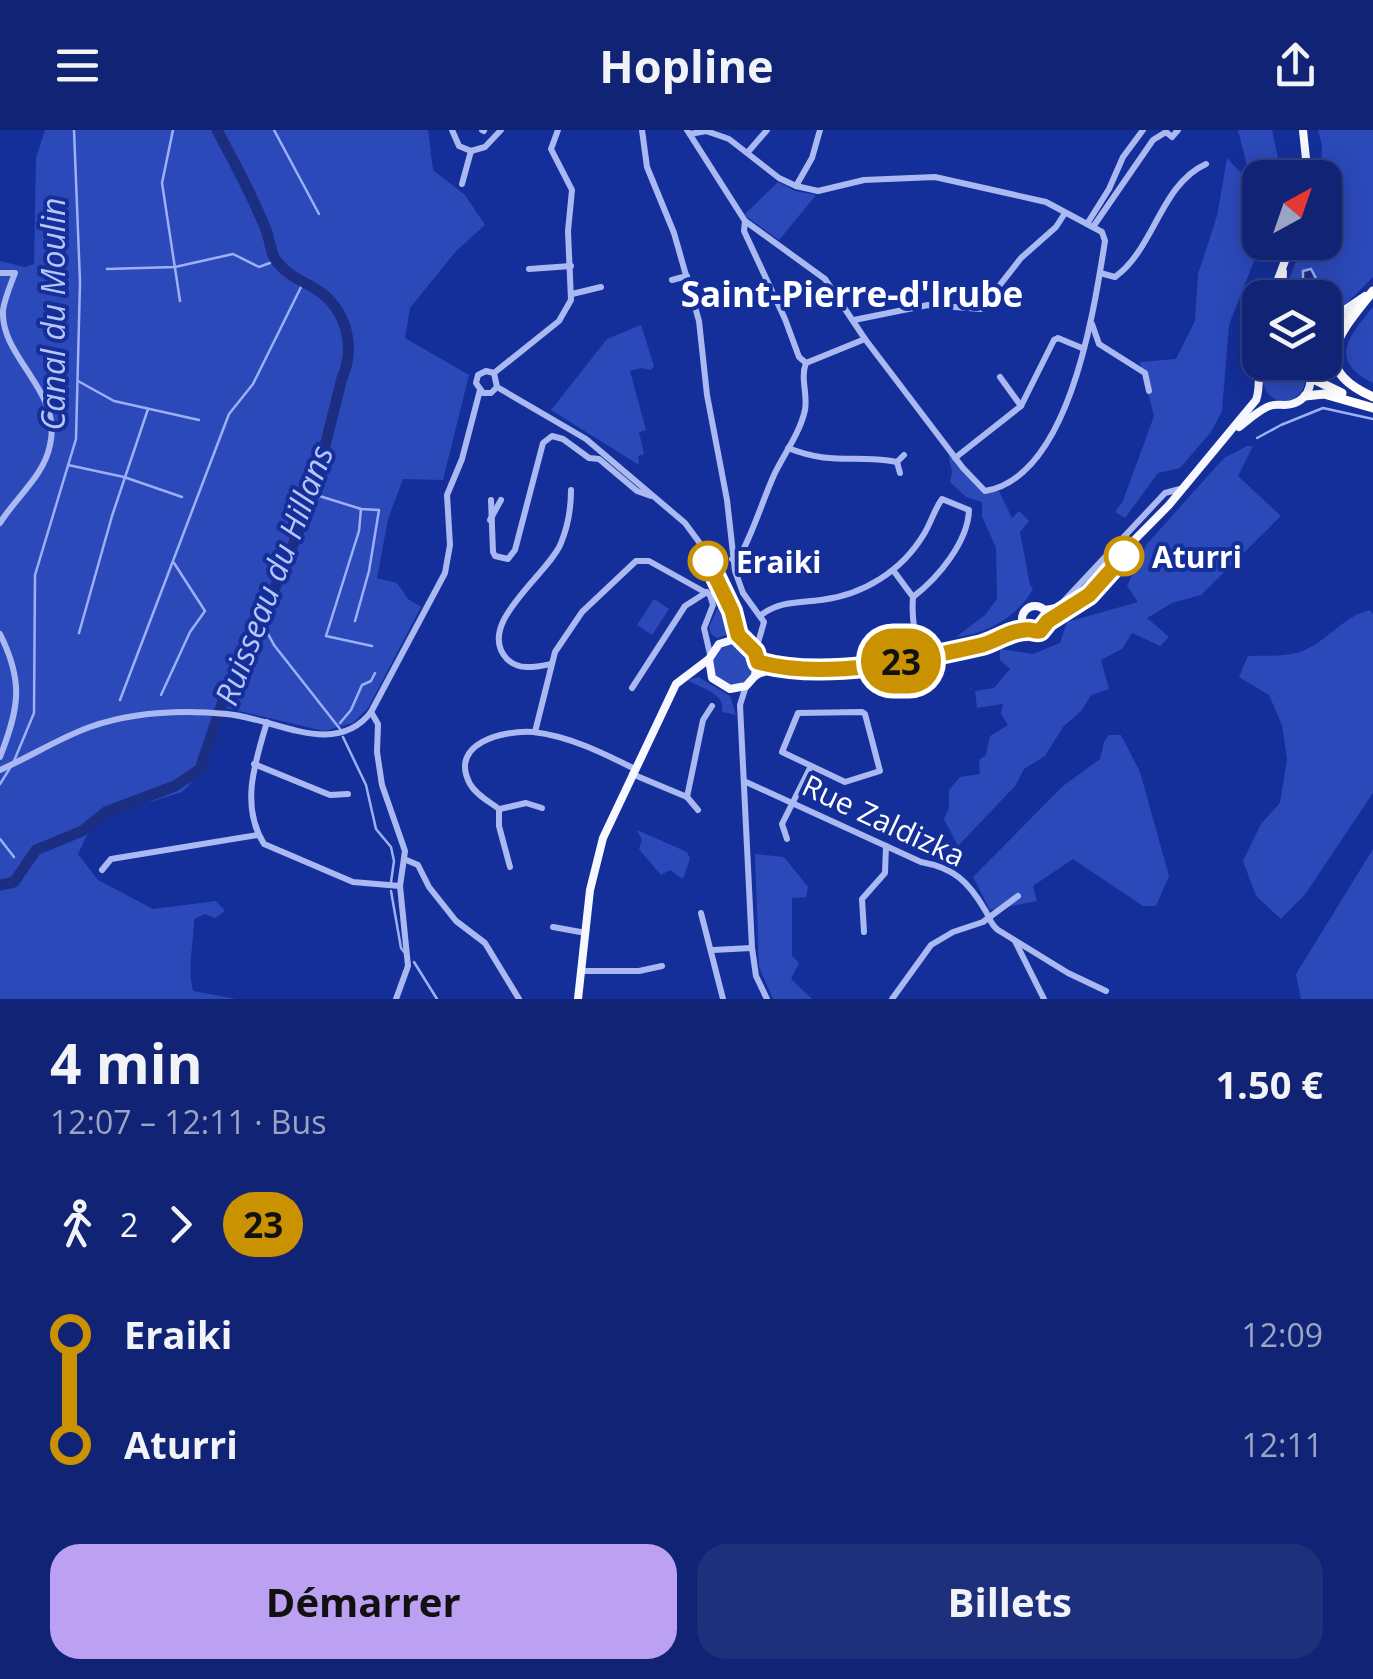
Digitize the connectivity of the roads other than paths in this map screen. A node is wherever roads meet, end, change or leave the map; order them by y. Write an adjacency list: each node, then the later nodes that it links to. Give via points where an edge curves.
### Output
1 (452, 130): 11 (street, via 459,146)
2 (501, 130): 11 (street)
3 (558, 130): 20 (street, via 552,153 572,190)
4 (642, 130): 24 (street, via 646,167)
5 (767, 130): 12 (street)
6 (820, 130): 16 (street)
7 (1143, 130): 19 (street, via 1122,157)
8 (1178, 130): 19 (street, via 1152,140)
9 (1303, 130): 13 (main road)
10 (689, 132): 12 (street, via 728,139); 18 (street)
11 (471, 152): 15 (street)
12 (748, 152): 16 (street)
13 (1306, 160)
14 (1206, 164): 23 (street, via 1179,183 1121,272)
15 (462, 184)
16 (796, 186): 17 (street, via 818,190 926,176 1046,202)
17 (1066, 213): 19 (street); 30 (street, via 981,309 928,305)
18 (745, 221): 30 (street, via 825,279); 35 (street)
19 (1090, 226): 23 (street, via 1105,241)
20 (570, 266): 21 (street); 28 (street)
21 (528, 269)
22 (0, 273): 60 (street, via 15,272 3,323 53,421 46,459)
23 (1100, 274): 32 (street)
24 (687, 276): 25 (street); 63 (street, via 702,336)
25 (672, 280)
26 (601, 288): 28 (street)
27 (1373, 291): 29 (main road); 31 (main road); 46 (highway, via 1341,331 1334,358 1342,378)
28 (572, 294): 36 (street, via 560,321)
29 (1342, 312)
30 (854, 320): 33 (street)
31 (1342, 322)
32 (1091, 324): 34 (street); 43 (street, via 1100,344 1145,372)
33 (865, 339): 35 (street); 53 (street)
34 (1082, 348): 48 (street, via 1054,340); 53 (street, via 1071,389 1032,466 985,491)
35 (806, 365): 50 (street, via 805,410)
36 (494, 373): 41 (street); 44 (street, via 478,375)
37 (1000, 377): 48 (street)
38 (1259, 380): 42 (main road)
39 (1307, 380): 45 (main road)
40 (1323, 380): 46 (highway)
41 (498, 387): 44 (street); 51 (street)
42 (1260, 390): 47 (main road); 49 (main road)
43 (1149, 391)
44 (478, 393): 93 (street, via 447,495 445,573)
45 (1305, 396): 46 (highway); 47 (main road, via 1291,405)
46 (1373, 403)
47 (1275, 404): 49 (main road)
48 (1021, 406): 53 (street)
49 (1232, 433): 55 (main road)
50 (788, 448): 54 (street, via 826,460 900,458); 63 (street, via 742,554)
51 (601, 452): 52 (street); 57 (street)
52 (586, 456): 57 (street); 61 (street, via 559,437 543,442 508,559 493,552)
53 (955, 458)
54 (900, 473)
55 (1180, 489): 62 (main road); 67 (street, via 1160,498)
56 (571, 490): 82 (street, via 561,543 498,634 514,664)
57 (655, 498): 72 (street, via 699,542)
58 (491, 500): 61 (street)
59 (501, 500): 61 (street)
60 (0, 522)
61 (490, 522)
62 (1138, 537): 67 (main road, via 1078,597); 71 (main road, via 1089,595)
63 (732, 559): 69 (street)
64 (893, 570): 66 (street); 66 (street, via 922,538 942,499 967,507 954,551); 69 (street, via 852,594 782,603)
65 (707, 592): 74 (street, via 713,605); 82 (street, via 649,561 636,561 575,621); 89 (street, via 685,606)
66 (913, 598): 83 (street, via 912,644)
67 (1056, 608): 68 (main road)
68 (1045, 610): 70 (main road, via 1031,607); 71 (main road)
69 (761, 615): 76 (street)
70 (1022, 620): 73 (main road); 77 (main road)
71 (1048, 621): 73 (main road, via 1040,631)
72 (734, 626): 78 (street); 79 (street)
73 (1027, 629): 77 (main road)
74 (705, 633): 79 (street); 80 (street)
75 (0, 634): 96 (street, via 18,691)
76 (760, 635): 78 (street); 81 (street)
77 (1008, 635): 83 (main road)
78 (742, 641): 79 (main road); 81 (main road)
79 (723, 642): 80 (main road)
80 (709, 656): 85 (main road); 87 (main road)
81 (757, 657): 84 (main road); 86 (main road)
82 (551, 664): 95 (street)
83 (872, 665): 84 (main road)
84 (781, 668): 86 (main road)
85 (689, 673): 87 (main road); 100 (main road, via 676,684)
86 (755, 676): 88 (main road)
87 (712, 678): 90 (main road)
88 (746, 686): 90 (main road); 91 (street)
89 (632, 688)
90 (730, 689): 91 (street)
91 (740, 705): 101 (street)
92 (712, 706): 103 (street)
93 (371, 712): 94 (street, via 342,733); 111 (street, via 378,724 379,773)
94 (267, 722): 97 (street); 99 (street, via 212,712 110,721)
95 (535, 732): 100 (street, via 590,747); 106 (street, via 484,739 470,754 470,782)
96 (0, 757)
97 (254, 764): 102 (street, via 330,796); 108 (street, via 250,786)
98 (810, 766): 98 (street, via 844,782 880,771 866,714 798,713 782,752); 104 (street)
99 (0, 770)
100 (634, 771): 103 (street); 120 (main road, via 603,838)
101 (746, 782): 104 (street, Rue Zaldizka); 122 (street)
102 (348, 794)
103 (687, 798): 107 (street)
104 (792, 802): 109 (street, via 782,824); 110 (street, Rue Zaldizka)
105 (542, 808): 106 (street, via 526,803)
106 (500, 809): 112 (street)
107 (698, 810)
108 (258, 835): 113 (street, via 111,859); 114 (street, via 274,850 353,882)
109 (787, 839)
110 (886, 846): 117 (street, Rue Zaldizka, via 959,874); 119 (street, via 884,873 862,899)
111 (404, 859): 114 (street); 129 (street, via 418,865 456,921 485,943)
112 (510, 866)
113 (102, 870)
114 (400, 886): 128 (street, via 408,966)
115 (1018, 896): 117 (street)
116 (701, 913): 123 (street)
117 (988, 918): 121 (street, Rue Zaldizka); 127 (street, via 931,944)
118 (554, 928): 120 (street)
119 (864, 932)
120 (586, 933): 125 (main road)
121 (1015, 940): 126 (street, Rue Zaldizka); 133 (street)
122 (752, 948): 123 (street); 132 (street)
123 (712, 950): 131 (street)
124 (662, 966): 125 (street)
125 (582, 971): 130 (main road)
126 (1106, 990)
127 (893, 998)
128 (396, 999)
129 (519, 999)
130 (578, 999)
131 (723, 999)
132 (767, 999)
133 (1044, 999)

